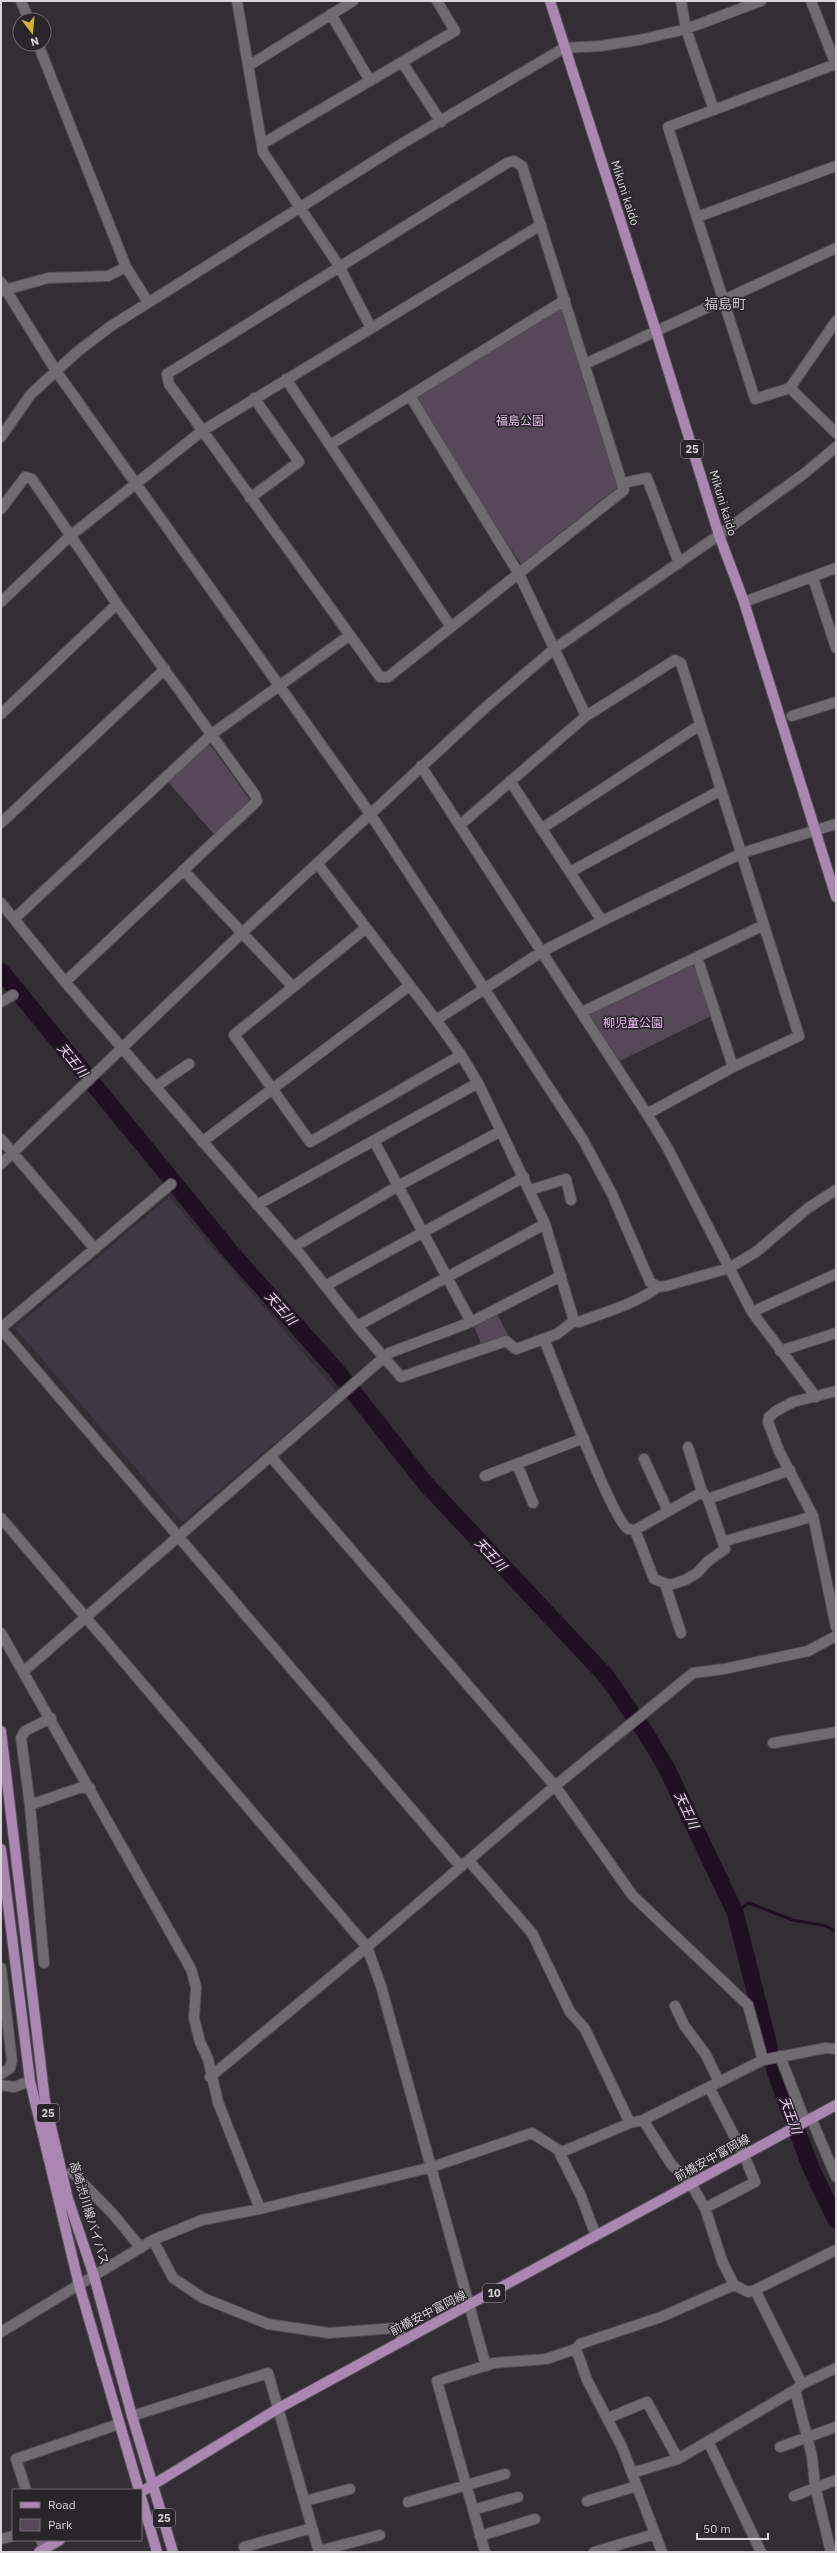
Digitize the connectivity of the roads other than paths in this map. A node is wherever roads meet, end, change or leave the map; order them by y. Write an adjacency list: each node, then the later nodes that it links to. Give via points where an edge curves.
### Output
1 (21, 1): 9 (street)
2 (237, 1): 16 (street)
3 (353, 1): 10 (street)
4 (437, 1): 14 (street, via 454,31)
5 (550, 1): 12 (main road, Mikuni kaido / 25)
6 (681, 1): 11 (street)
7 (761, 1): 11 (street)
8 (811, 1): 15 (street)
9 (26, 12)
10 (331, 14): 16 (street); 17 (street)
11 (686, 29): 12 (street, via 639,40); 18 (street)
12 (564, 48): 19 (street); 34 (main road, Mikuni kaido / 25)
13 (41, 52): 27 (street)
14 (402, 62): 17 (street); 19 (street)
15 (836, 65): 18 (street)
16 (248, 66): 20 (street)
17 (370, 81): 20 (street)
18 (714, 110): 23 (street, via 668,127)
19 (441, 122): 22 (street)
20 (262, 144): 22 (street, via 263,152)
21 (836, 166): 23 (street)
22 (300, 208): 26 (street); 31 (street)
23 (697, 217): 30 (street)
24 (541, 225): 26 (street, via 522,166 514,162 507,163); 29 (street); 33 (street)
25 (836, 248): 30 (street)
26 (339, 266): 33 (street); 41 (street, via 170,370 166,379)
27 (126, 267): 28 (street, via 108,276 48,278); 31 (street)
28 (2, 287): 36 (street)
29 (565, 300): 35 (street); 39 (street)
30 (724, 300): 34 (street); 38 (street, via 755,399)
31 (148, 302): 36 (street, via 96,337)
32 (836, 321): 38 (street)
33 (370, 326): 37 (street)
34 (656, 331): 35 (street); 50 (main road, Mikuni kaido / 25)
35 (586, 364): 46 (street)
36 (56, 371): 43 (street, via 31,394); 47 (street)
37 (286, 379): 40 (street); 44 (street)
38 (790, 388): 42 (street)
39 (410, 396): 44 (street); 54 (street)
40 (254, 398): 41 (street); 48 (street, via 299,462)
41 (202, 431): 47 (street); 48 (street)
42 (836, 433)
43 (1, 437)
44 (330, 445): 59 (street)
45 (836, 447): 50 (street, via 817,464)
46 (623, 483): 52 (street, via 647,478); 54 (street, via 624,490)
47 (136, 484): 51 (street); 65 (street)
48 (250, 498): 61 (street)
49 (1, 509): 51 (street, via 25,477 32,479)
50 (719, 535): 52 (street); 57 (main road, Mikuni kaido / 25)
51 (70, 536): 56 (street); 58 (street)
52 (679, 563): 63 (street)
53 (836, 568): 55 (street)
54 (519, 574): 59 (street); 63 (street)
55 (813, 578): 57 (street); 60 (street)
56 (1, 602)
57 (744, 602): 80 (main road, Mikuni kaido / 25)
58 (117, 604): 64 (street); 67 (street)
59 (451, 627): 61 (street, via 388,678 380,677)
60 (833, 629): 62 (street)
61 (350, 635): 65 (street)
62 (836, 648)
63 (554, 649): 68 (street); 72 (street)
64 (165, 669): 71 (street); 76 (street)
65 (280, 684): 71 (street); 75 (street)
66 (836, 702): 69 (street)
67 (1, 714)
68 (586, 716): 70 (street, via 675,660 681,663); 73 (street)
69 (792, 716)
70 (700, 725): 74 (street); 79 (street)
71 (212, 734): 83 (street, via 257,801); 87 (street)
72 (421, 766): 75 (street); 78 (street)
73 (510, 781): 78 (street); 79 (street)
74 (721, 790): 81 (street); 84 (street)
75 (371, 815): 82 (street); 97 (street)
76 (1, 823)
77 (836, 824): 80 (street)
78 (460, 825): 92 (street)
79 (542, 829): 84 (street)
80 (815, 831): 81 (street); 85 (main road, Mikuni kaido / 25)
81 (742, 853): 88 (street); 89 (street)
82 (317, 863): 90 (street); 91 (street)
83 (183, 870): 91 (street); 94 (street)
84 (570, 872): 88 (street)
85 (836, 897)
86 (1, 903): 87 (street)
87 (14, 919): 94 (street)
88 (602, 921): 92 (street)
89 (764, 925): 93 (street); 105 (street, via 799,1036)
90 (366, 928): 95 (street); 96 (street)
91 (243, 932): 96 (street); 102 (street)
92 (543, 952): 97 (street); 100 (street)
93 (697, 957): 100 (street); 105 (street)
94 (65, 982): 102 (street)
95 (409, 986): 101 (street); 108 (street)
96 (293, 987): 108 (street, via 234,1035)
97 (485, 989): 101 (street); 132 (street, via 583,1140 612,1194 646,1278)
98 (13, 995): 99 (street)
99 (1, 1002)
100 (582, 1012): 109 (street)
101 (436, 1020): 103 (street)
102 (121, 1047): 107 (street); 114 (street)
103 (462, 1055): 106 (street); 108 (street, via 310,1142)
104 (189, 1064): 107 (street)
105 (733, 1067): 109 (street)
106 (478, 1083): 110 (street); 112 (street)
107 (155, 1087): 113 (street)
108 (272, 1088): 113 (street)
109 (647, 1114): 127 (street)
110 (501, 1131): 116 (street); 118 (street)
111 (1, 1139): 114 (street)
112 (374, 1141): 118 (street); 122 (street)
113 (202, 1142): 122 (street)
114 (11, 1152): 115 (street); 126 (street)
115 (1, 1164)
116 (524, 1177): 119 (street); 124 (street)
117 (171, 1184): 126 (street)
118 (398, 1186): 124 (street); 125 (street)
119 (530, 1190): 121 (street, via 566,1179); 123 (street)
120 (836, 1190): 127 (street, via 808,1208 756,1252)
121 (571, 1200)
122 (257, 1206): 125 (street)
123 (545, 1224): 129 (street); 130 (street)
124 (423, 1232): 130 (street); 131 (street)
125 (294, 1247): 131 (street)
126 (95, 1249): 137 (street)
127 (729, 1268): 132 (street); 133 (street)
128 (836, 1274): 133 (street)
129 (561, 1276): 134 (street); 135 (street)
130 (448, 1277): 135 (street); 136 (street)
131 (325, 1286): 136 (street)
132 (658, 1287): 134 (street, via 646,1296 624,1306 579,1322)
133 (752, 1312): 140 (street)
134 (574, 1321): 139 (street, via 562,1331)
135 (471, 1322): 141 (street, via 389,1353)
136 (357, 1326): 141 (street)
137 (1, 1328): 157 (street)
138 (836, 1333): 140 (street)
139 (544, 1339): 141 (street, via 516,1349 506,1341 402,1377); 144 (street)
140 (780, 1351): 143 (street)
141 (385, 1358): 146 (street)
142 (836, 1391): 143 (street)
143 (816, 1397): 149 (street, via 793,1402 769,1417 768,1422)
144 (584, 1438): 148 (street); 156 (street, via 624,1527)
145 (688, 1447): 151 (street)
146 (271, 1456): 157 (street); 170 (street)
147 (644, 1460): 153 (street)
148 (517, 1464): 150 (street); 152 (street)
149 (790, 1470): 151 (street); 154 (street)
150 (486, 1476)
151 (705, 1496): 153 (street); 158 (street)
152 (533, 1502)
153 (668, 1511): 156 (street)
154 (813, 1516): 158 (street, via 773,1530 752,1532); 161 (street)
155 (1, 1518): 160 (street)
156 (635, 1530): 159 (street, via 654,1579)
157 (179, 1538): 160 (street); 174 (street)
158 (723, 1542): 159 (street, via 725,1549 722,1553 707,1562 697,1573 685,1580)
159 (665, 1584): 163 (street)
160 (85, 1616): 165 (street); 175 (street)
161 (836, 1627)
162 (1, 1633): 165 (street)
163 (681, 1633)
164 (836, 1636): 170 (street, via 808,1651 724,1670 693,1673)
165 (24, 1671): 166 (street)
166 (50, 1718): 171 (street); 172 (street, via 22,1734)
167 (1, 1731): 204 (main road, 高崎渋川線バイパス / 25, via 45,2101 68,2199)
168 (836, 1732): 169 (street)
169 (773, 1743)
170 (555, 1786): 174 (street); 181 (street, via 633,1896 748,2005)
171 (90, 1788): 172 (street, via 79,1788); 183 (street, via 191,1969 196,1988 194,2018 208,2059)
172 (30, 1805): 176 (street)
173 (1, 1849): 184 (main road, 高崎渋川線バイパス / 25)
174 (465, 1864): 175 (street); 191 (street, via 532,1932 570,2012 585,2029)
175 (367, 1947): 183 (street); 194 (street, via 381,1986)
176 (44, 1964)
177 (1, 1968): 182 (street, via 12,2061 10,2068)
178 (675, 2006): 185 (street, via 684,2025 706,2055)
179 (836, 2049): 180 (street, via 826,2048)
180 (780, 2056): 181 (street); 190 (street)
181 (763, 2060): 185 (street)
182 (1, 2074)
183 (210, 2077): 199 (street)
184 (30, 2081): 186 (street, via 14,2087); 206 (main road, 高崎渋川線バイパス / 25)
185 (719, 2082): 187 (street)
186 (1, 2085)
187 (709, 2087): 189 (street); 193 (street)
188 (836, 2105): 190 (main road, 前橋安中富岡線 / 10)
189 (643, 2120): 191 (street); 197 (street, via 671,2164)
190 (808, 2120): 193 (main road, 前橋安中富岡線 / 10); 196 (street)
191 (630, 2123): 192 (street, via 564,2151)
192 (558, 2150): 194 (street, via 532,2133); 200 (street, via 581,2196)
193 (744, 2155): 197 (main road, 前橋安中富岡線 / 10); 198 (street, via 755,2182)
194 (432, 2167): 199 (street); 208 (street)
195 (72, 2172): 202 (street)
196 (836, 2177)
197 (691, 2184): 198 (street); 200 (main road, 前橋安中富岡線 / 10)
198 (705, 2208): 205 (street, via 722,2261)
199 (260, 2209): 201 (street, via 202,2220)
200 (596, 2236): 208 (main road, 前橋安中富岡線 / 10)
201 (153, 2240): 202 (street); 210 (street, via 173,2278 203,2298 221,2306 268,2324 287,2328 329,2333 395,2328)
202 (141, 2248): 204 (street)
203 (836, 2250): 207 (street)
204 (94, 2276): 206 (street); 216 (main road, 高崎渋川線バイパス / 25)
205 (734, 2284): 207 (street, via 748,2292); 211 (street, via 661,2317 580,2344)
206 (79, 2285): 209 (street); 218 (main road, 高崎渋川線バイパス / 25)
207 (755, 2290): 214 (street)
208 (471, 2306): 210 (main road, 前橋安中富岡線 / 10); 212 (street)
209 (1, 2332)
210 (405, 2340): 215 (main road, 前橋安中富岡線 / 10)
211 (576, 2349): 212 (street, via 546,2359 494,2363); 217 (street, via 587,2380)
212 (486, 2366): 228 (street, via 437,2381)
213 (836, 2368): 214 (street)
214 (799, 2387): 220 (street); 221 (street)
215 (279, 2408): 216 (street, via 268,2373); 227 (main road, 前橋安中富岡線 / 10); 238 (street)
216 (132, 2416): 227 (main road, 高崎渋川線バイパス / 25)
217 (608, 2418): 223 (street, via 647,2402); 224 (street)
218 (119, 2424): 231 (street, via 16,2459); 232 (main road, 高崎渋川線バイパス / 25)
219 (836, 2427): 220 (street)
220 (807, 2436): 222 (street); 230 (street)
221 (708, 2441): 223 (street); 258 (street)
222 (780, 2447)
223 (678, 2459): 224 (street)
224 (632, 2473): 229 (street)
225 (505, 2474): 228 (street)
226 (836, 2480): 230 (street)
227 (154, 2484): 234 (main road, 前橋安中富岡線 / 10); 254 (main road, 高崎渋川線バイパス / 25)
228 (466, 2486): 240 (street); 241 (street)
229 (637, 2486): 239 (street); 244 (street)
230 (815, 2486): 235 (street); 259 (street)
231 (26, 2489)
232 (139, 2489)
233 (350, 2489): 238 (street)
234 (142, 2490)
235 (794, 2496)
236 (518, 2497): 241 (street)
237 (142, 2500): 253 (main road, 25)
238 (305, 2501): 243 (street)
239 (587, 2501)
240 (408, 2502)
241 (472, 2510): 247 (street)
242 (535, 2519): 247 (street)
243 (312, 2528): 250 (street); 252 (street)
244 (655, 2534): 256 (street); 257 (street)
245 (380, 2535): 252 (street)
246 (12, 2536): 248 (street)
247 (480, 2536): 255 (street)
248 (1, 2539)
249 (58, 2541): 251 (main road)
250 (244, 2547)
251 (42, 2548)
252 (319, 2551)
253 (157, 2552)
254 (173, 2552)
255 (485, 2552)
256 (594, 2552)
257 (662, 2552)
258 (761, 2552)
259 (831, 2552)

